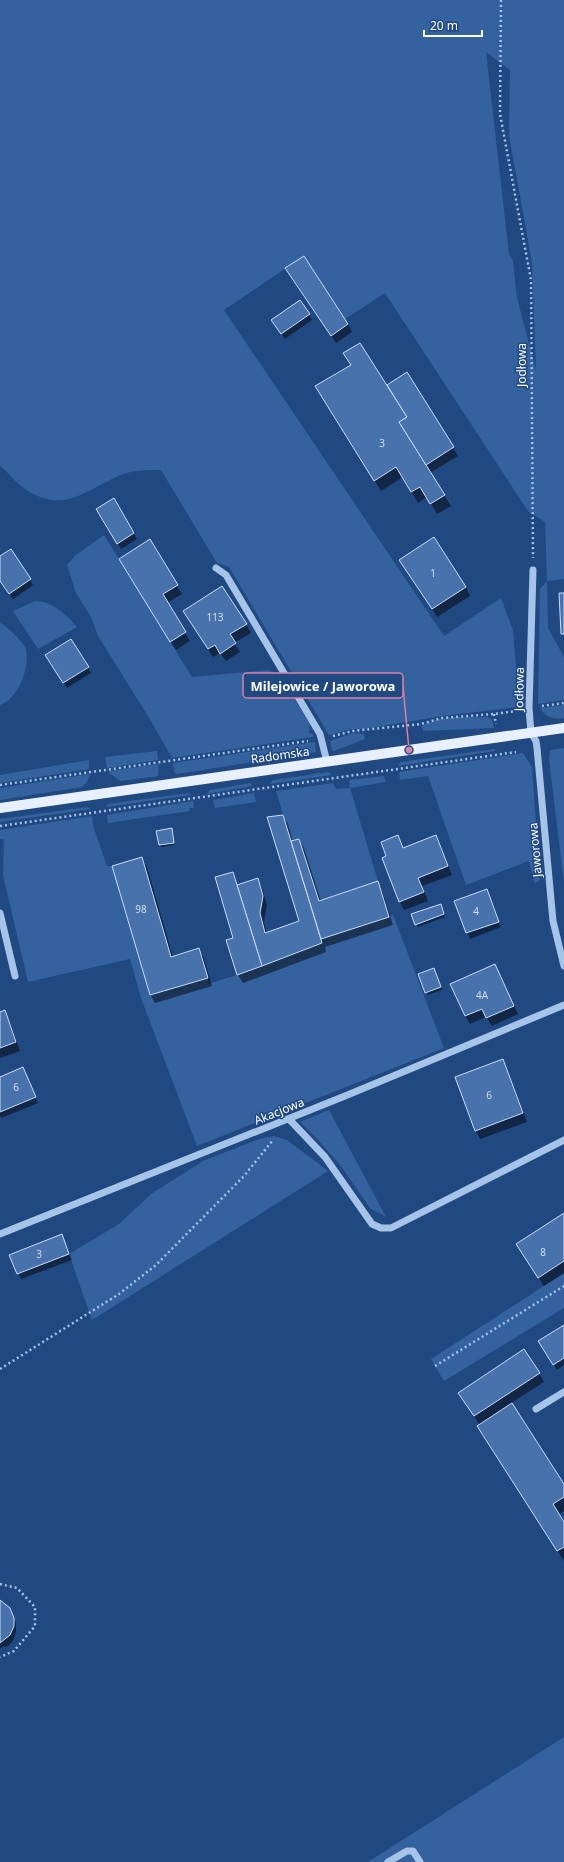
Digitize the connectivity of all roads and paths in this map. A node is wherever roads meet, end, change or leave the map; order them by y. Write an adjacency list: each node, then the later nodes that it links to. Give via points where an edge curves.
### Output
1 (500, 0): 3 (path, Jodłowa, via 500,114 531,280)
2 (216, 568): 10 (street, via 226,575)
3 (533, 570): 5 (street, Jodłowa)
4 (564, 702): 5 (path)
5 (529, 708): 6 (path); 9 (street, Jodłowa)
6 (494, 714): 7 (path); 10 (path, via 442,718 421,724 353,731)
7 (497, 727)
8 (564, 728): 9 (main road, Radomska)
9 (532, 733): 11 (street, Jaworowa); 12 (main road, Radomska)
10 (322, 739): 12 (street); 13 (path)
11 (537, 748): 15 (path); 17 (street, Jaworowa, via 553,921)
12 (327, 762): 14 (main road, Radomska)
13 (0, 785)
14 (0, 808)
15 (0, 826)
16 (0, 913): 18 (street)
17 (564, 966)
18 (15, 976)
19 (564, 1005): 20 (street, Akacjowa)
20 (289, 1119): 21 (street, via 325,1157 372,1224 381,1228 391,1228); 22 (street, Akacjowa); 25 (path, via 244,1176 156,1264 119,1294)
21 (564, 1140)
22 (0, 1234)
23 (564, 1286): 24 (path)
24 (435, 1366)
25 (0, 1370)
26 (564, 1392): 27 (street)
27 (536, 1409)
28 (0, 1584): 29 (path, via 17,1588 35,1607 35,1626 14,1651)
29 (0, 1657)
30 (388, 1862): 31 (street, via 407,1851 413,1851)
31 (420, 1862)

